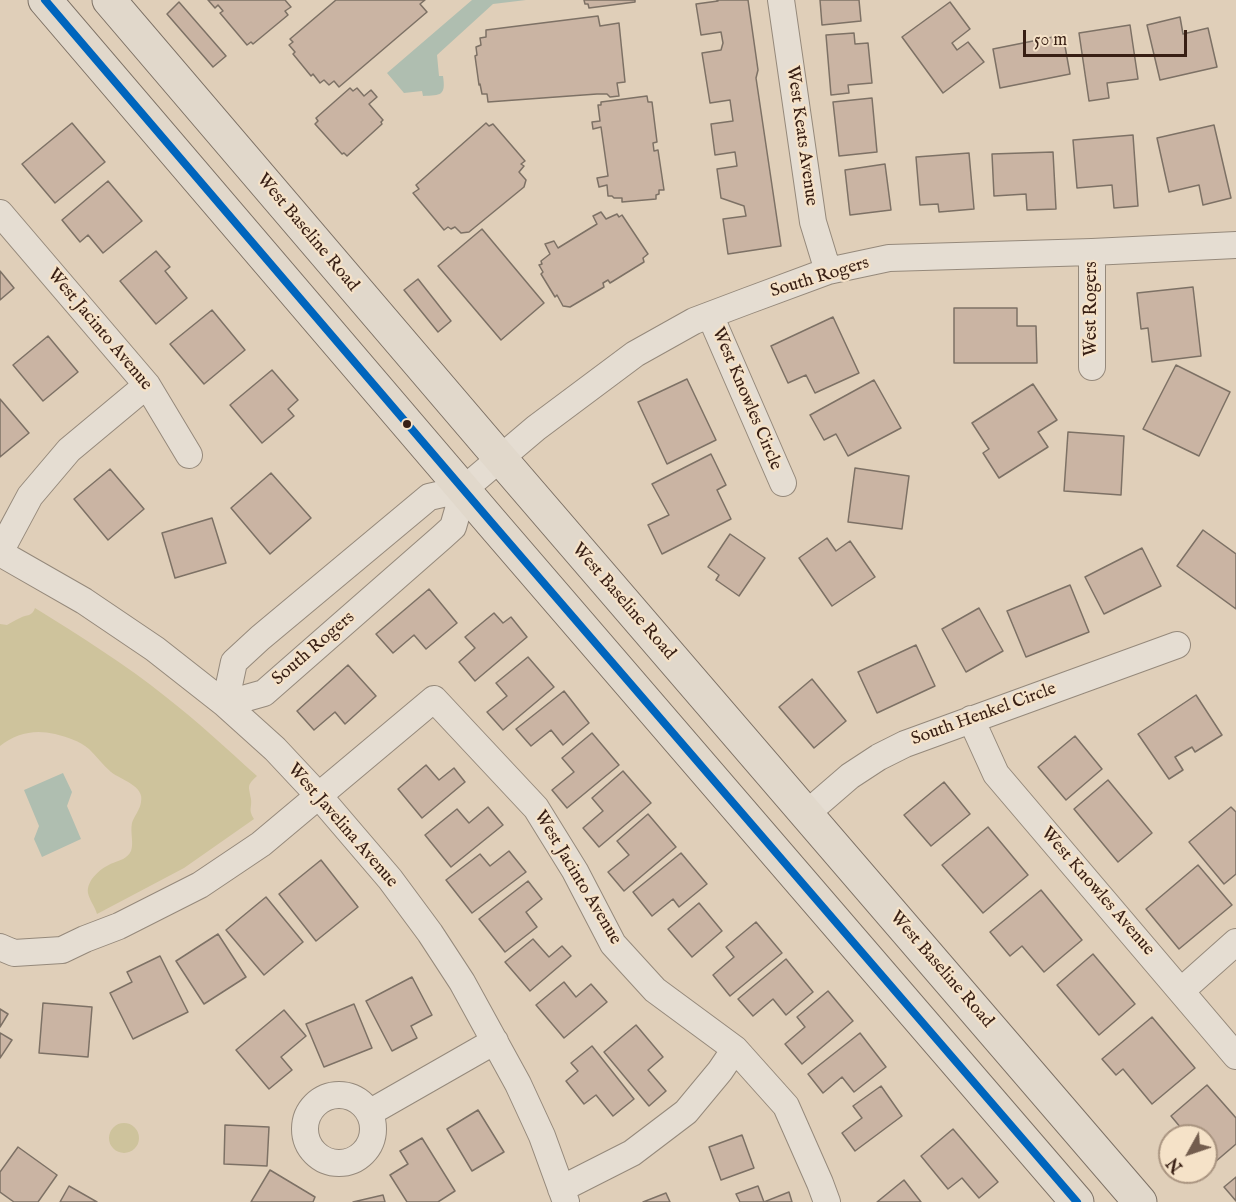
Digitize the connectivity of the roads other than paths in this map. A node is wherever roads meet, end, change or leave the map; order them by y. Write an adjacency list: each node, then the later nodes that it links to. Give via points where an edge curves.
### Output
1 (45, 0): 14 (main road)
2 (109, 0): 12 (main road, West Baseline Road)
3 (781, 0): 7 (street, West Keats Avenue, via 813,222)
4 (0, 213): 10 (street, West Jacinto Avenue)
5 (1236, 245): 6 (street, South Rogers)
6 (1092, 252): 7 (street, South Rogers, via 889,258); 9 (street, West Rogers)
7 (828, 271): 8 (street, South Rogers)
8 (710, 315): 12 (street, South Rogers, via 635,354); 13 (street, West Knowles Circle)
9 (1092, 367)
10 (147, 384): 11 (street, West Jacinto Avenue); 15 (street, via 69,450 30,496)
11 (189, 455)
12 (500, 458): 14 (street, South Rogers); 20 (main road, West Baseline Road)
13 (783, 483)
14 (464, 489): 17 (street, South Rogers, via 453,527 442,537 264,693); 17 (street, South Rogers, via 429,497 260,638 234,662); 30 (main road)
15 (0, 552): 17 (street, West Javelina Avenue, via 84,601)
16 (1177, 645): 18 (street, South Henkel Circle)
17 (225, 704): 19 (street, West Javelina Avenue)
18 (971, 719): 20 (street, South Henkel Circle, via 879,757); 23 (street, West Knowles Avenue, via 996,774)
19 (319, 796): 22 (street, via 261,844 201,885 119,926 62,950 14,953); 24 (street, West Javelina Avenue, via 430,933); 25 (street, West Jacinto Avenue, via 434,699 536,808 575,870 613,944 656,990)
20 (806, 814): 31 (main road, West Baseline Road)
21 (1236, 942): 23 (street)
22 (0, 947)
23 (1181, 991): 26 (street, West Knowles Avenue)
24 (495, 1041): 27 (street); 28 (street, West Javelina Avenue, via 542,1136)
25 (735, 1049): 28 (street, via 686,1112 632,1153); 29 (street, West Jacinto Avenue, via 786,1106)
26 (1236, 1056)
27 (369, 1113)
28 (563, 1196)
29 (827, 1202)
30 (1077, 1202)
31 (1140, 1202)

